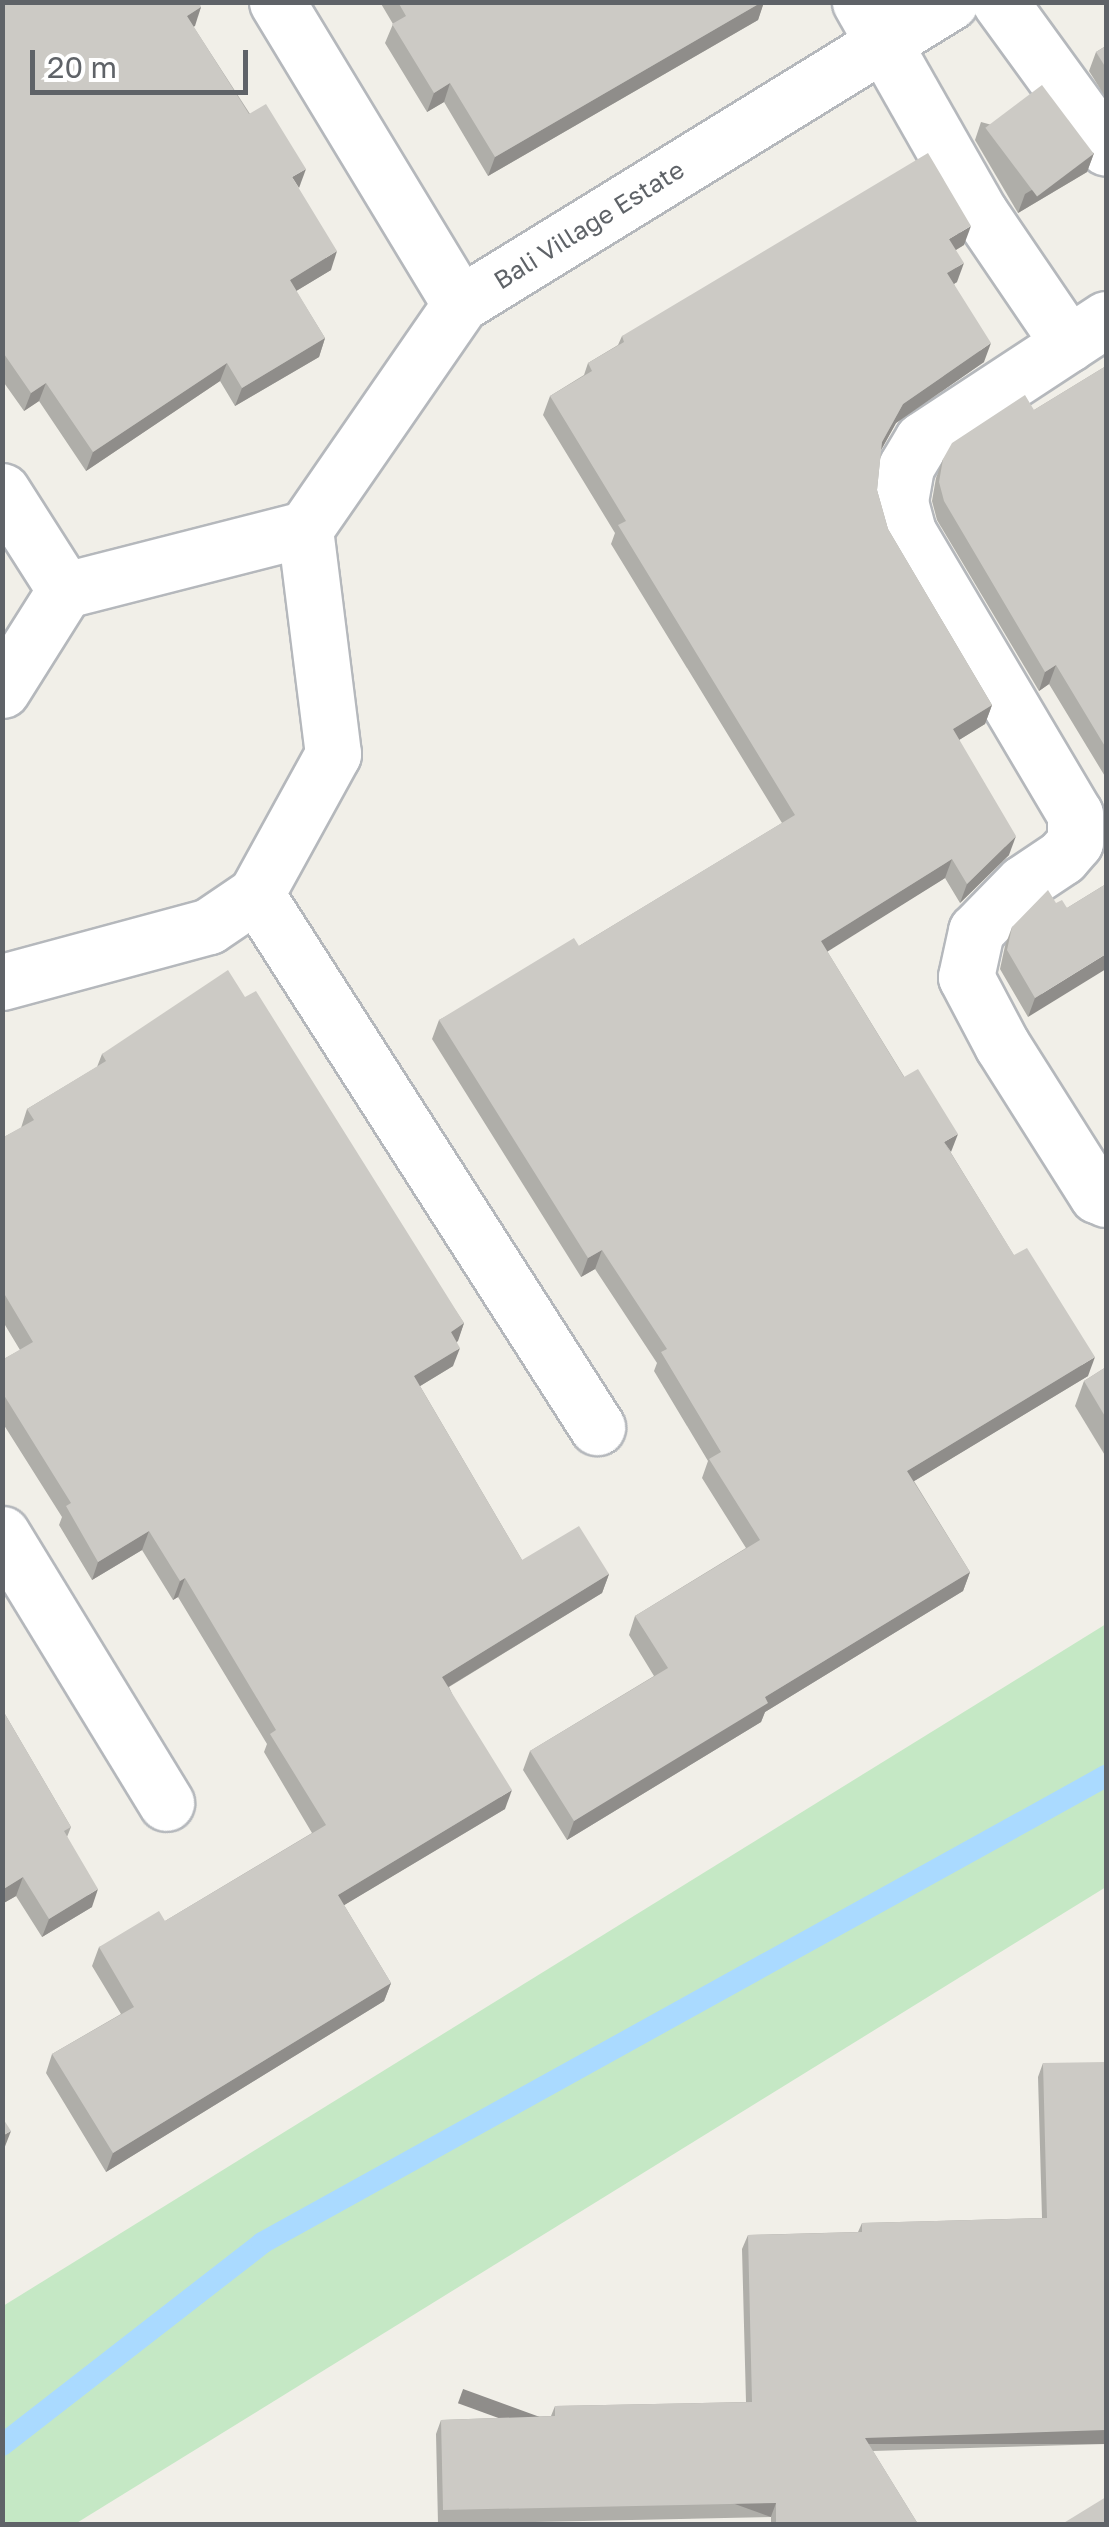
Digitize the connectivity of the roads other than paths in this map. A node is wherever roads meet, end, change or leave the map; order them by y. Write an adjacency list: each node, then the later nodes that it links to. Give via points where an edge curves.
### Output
1 (276, 2): 6 (street)
2 (950, 2): 4 (street, Bali Village Estate)
3 (1000, 2): 5 (street)
4 (873, 22): 6 (street, Bali Village Estate); 7 (street, via 980,213)
5 (1106, 148)
6 (460, 304): 9 (street, Bali Village Estate)
7 (1088, 332): 14 (street, via 922,440 906,467 900,502 908,532 1076,814 1076,842 976,931 966,977 1002,1045)
8 (2, 490): 10 (street)
9 (306, 528): 10 (street); 12 (street, via 333,754)
10 (66, 590): 11 (street)
11 (2, 690)
12 (256, 894): 13 (street, via 209,926); 15 (street)
13 (2, 982)
14 (1106, 1199)
15 (597, 1427)
16 (2, 1534): 17 (street)
17 (166, 1803)

